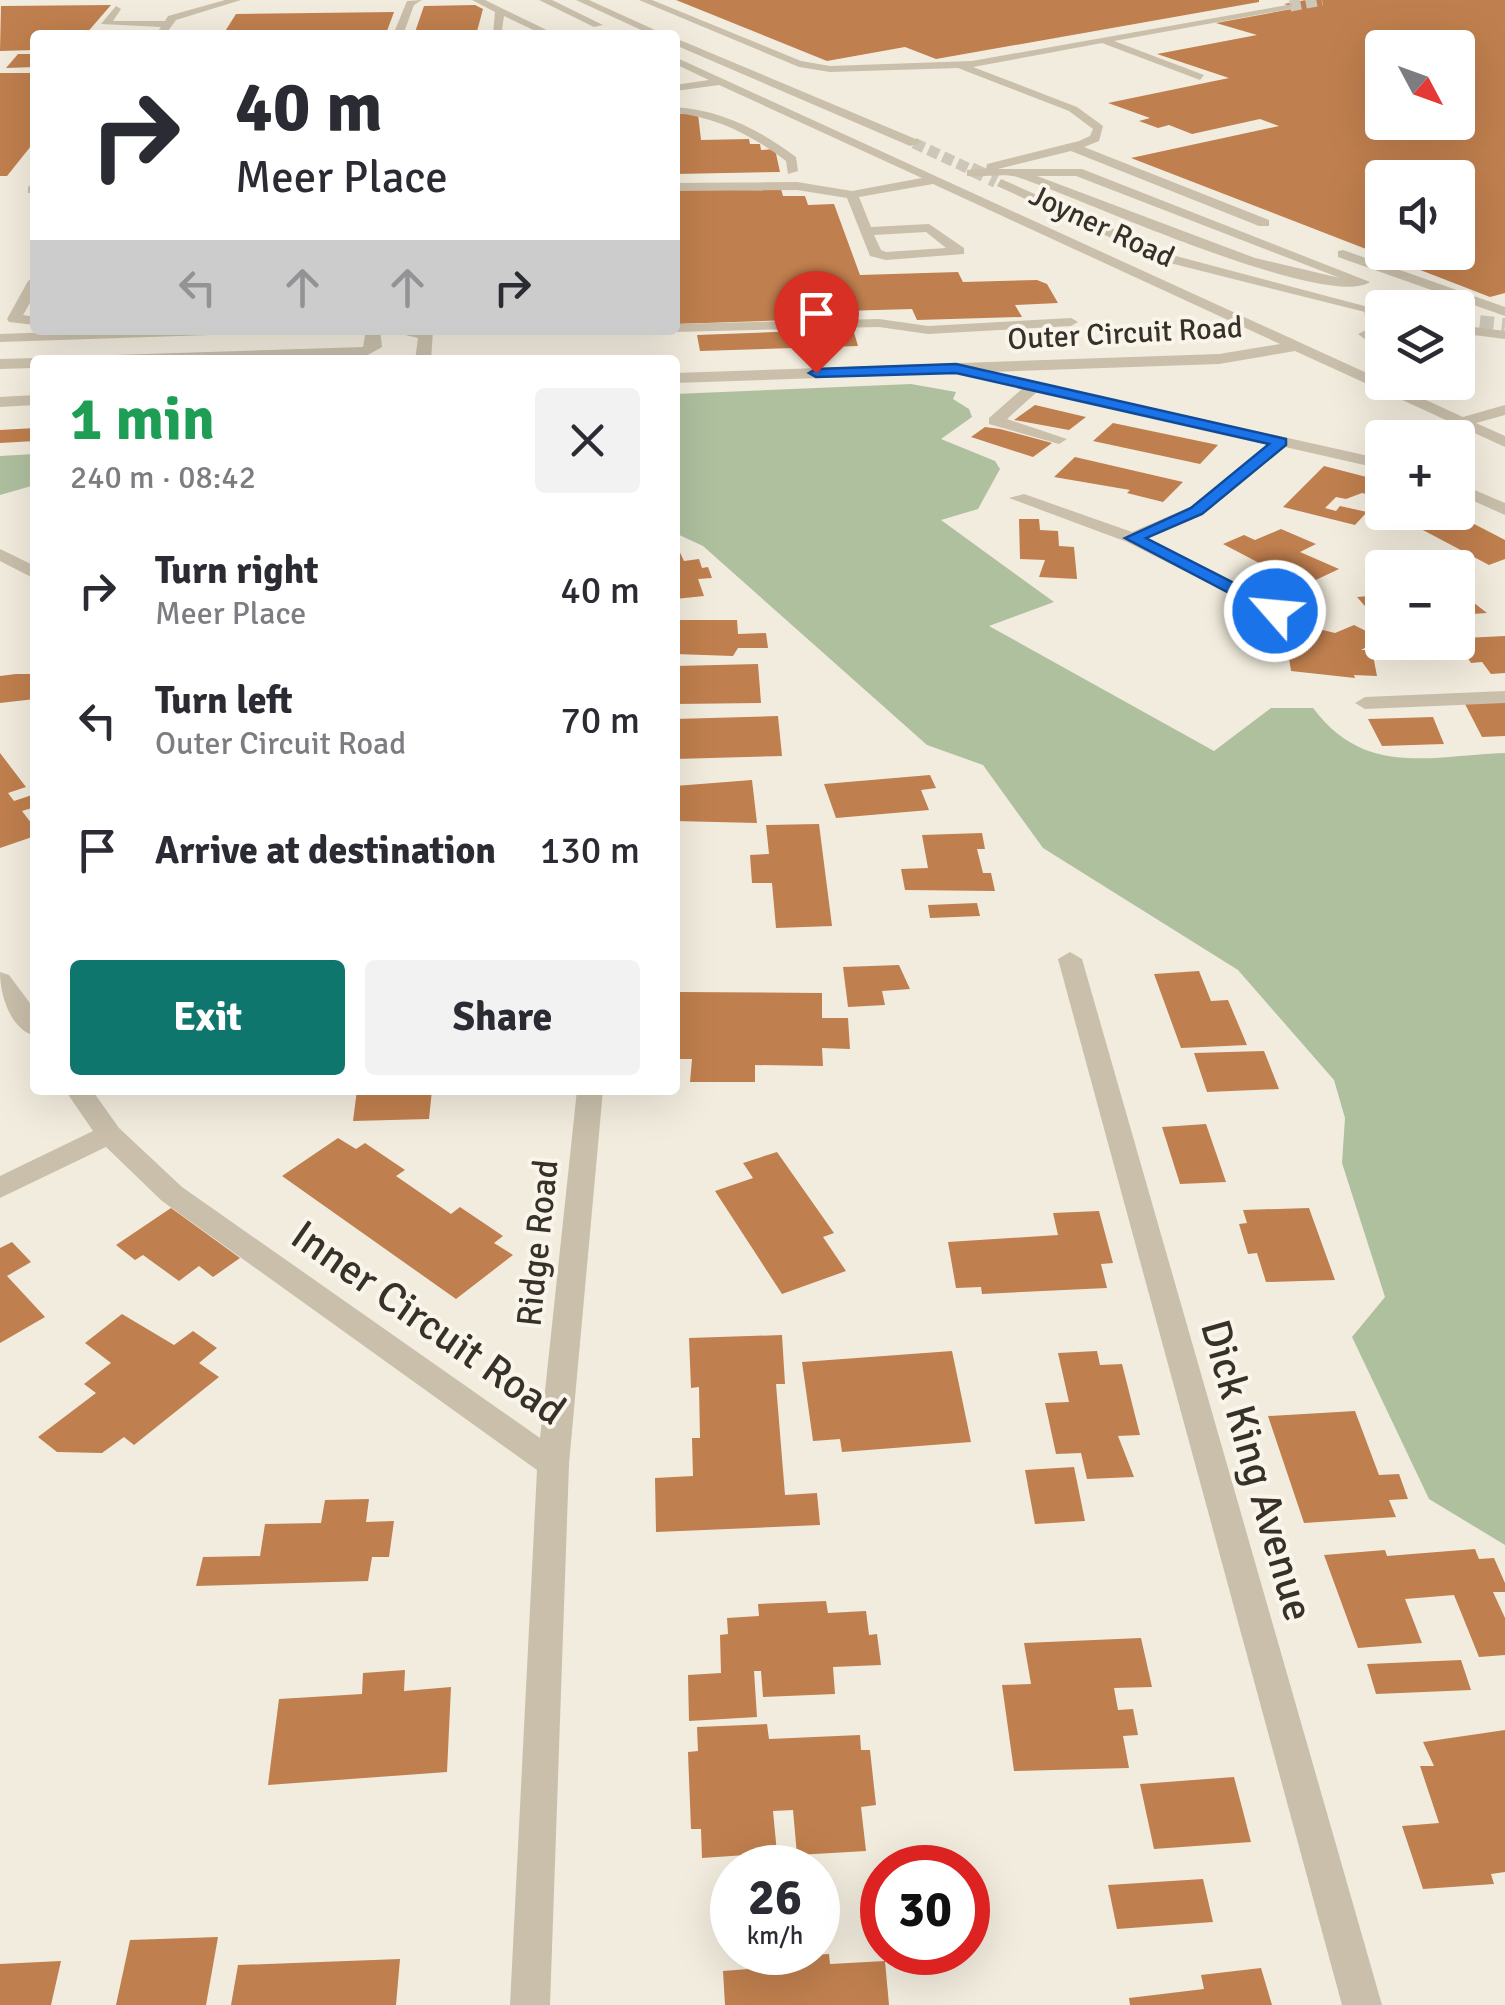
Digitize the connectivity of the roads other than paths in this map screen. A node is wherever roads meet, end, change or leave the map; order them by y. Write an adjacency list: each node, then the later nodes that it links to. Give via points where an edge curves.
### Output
1 (236, 0): 10 (street, via 189,10)
2 (417, 0): 13 (street)
3 (476, 0): 9 (street)
4 (544, 0): 11 (street)
5 (581, 0): 16 (street)
6 (644, 0): 20 (street, via 816,68)
7 (1290, 6): 17 (street)
8 (116, 9): 10 (street, via 106,24)
9 (500, 10): 14 (street); 15 (street)
10 (168, 24): 12 (street)
11 (605, 28)
12 (164, 30)
13 (400, 30)
14 (498, 30)
15 (542, 30)
16 (650, 30)
17 (1102, 40): 20 (street); 21 (street)
18 (680, 43): 25 (street)
19 (680, 62): 22 (street, Joyner Road)
20 (960, 66): 26 (street, via 1090,118 1099,133)
21 (1200, 77)
22 (721, 81): 23 (street); 30 (street, Joyner Road)
23 (680, 87)
24 (680, 110): 27 (street, via 706,112 762,140 792,160)
25 (914, 143)
26 (1073, 147): 28 (street); 35 (street)
27 (792, 171)
28 (971, 172): 29 (street); 30 (street)
29 (1025, 176): 29 (street, via 1078,172 1363,282 1340,286 1237,256)
30 (936, 179): 33 (street); 37 (street, Joyner Road)
31 (996, 181): 39 (street, via 1166,258)
32 (680, 187): 33 (street, via 797,186)
33 (852, 195): 34 (street)
34 (868, 231): 34 (street, via 928,228 960,250 883,256 875,253)
35 (1283, 231)
36 (1320, 245): 40 (street)
37 (1160, 283): 41 (street, via 1208,277); 50 (street, Joyner Road)
38 (30, 300): 42 (street, via 14,319)
39 (1364, 308)
40 (1505, 312)
41 (1365, 318)
42 (30, 320)
43 (1070, 322): 44 (street, via 928,330 879,322)
44 (680, 328)
45 (1475, 332): 48 (street)
46 (90, 335): 49 (street)
47 (374, 335): 51 (street, via 374,347 362,351)
48 (1505, 335)
49 (0, 338)
50 (1296, 346): 54 (street, Outer Circuit Road, via 1219,360); 60 (street, Joyner Road)
51 (252, 355)
52 (30, 363): 53 (street)
53 (0, 364)
54 (956, 368): 55 (street, Outer Circuit Road); 56 (street, Outer Circuit Road)
55 (680, 378)
56 (1035, 386): 63 (street, via 995,421); 64 (street, Outer Circuit Road)
57 (30, 400): 58 (street)
58 (0, 402)
59 (1505, 410): 61 (street)
60 (1457, 420)
61 (1468, 420)
62 (1475, 428): 65 (street, Joyner Road)
63 (1059, 438)
64 (1281, 442): 66 (street, Outer Circuit Road); 70 (street, via 1196,511)
65 (1505, 442)
66 (1365, 460)
67 (1475, 496): 69 (street)
68 (1018, 498): 70 (street)
69 (1505, 510)
70 (1133, 538): 73 (street)
71 (0, 554): 72 (street)
72 (30, 570)
73 (1275, 611)
74 (1505, 697): 75 (street)
75 (1365, 702)
76 (1070, 959): 85 (street, Dick King Avenue)
77 (0, 980): 78 (street)
78 (30, 1021)
79 (87, 1095): 81 (street, Inner Circuit Road)
80 (589, 1095): 83 (street, Ridge Road)
81 (109, 1134): 82 (street); 83 (street, Inner Circuit Road, via 172,1194)
82 (0, 1188)
83 (552, 1464): 84 (street, Inner Circuit Road)
84 (530, 2005)
85 (1362, 2005)

